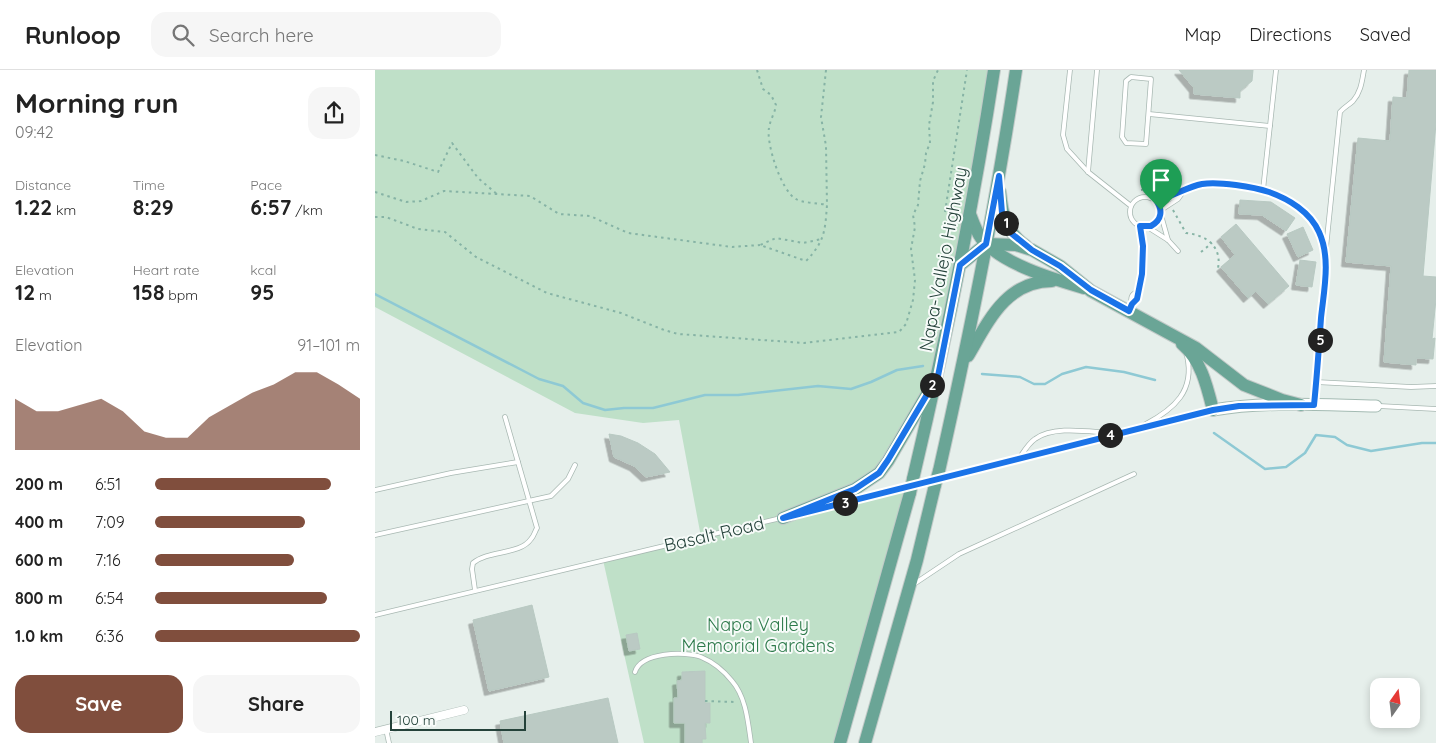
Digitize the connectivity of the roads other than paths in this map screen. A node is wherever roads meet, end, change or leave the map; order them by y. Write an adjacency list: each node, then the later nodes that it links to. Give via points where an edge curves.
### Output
1 (994, 70): 16 (main road, Napa-Vallejo Highway)
2 (1016, 70): 10 (main road)
3 (1070, 70): 9 (lane, via 1063,135 1067,149)
4 (1097, 70): 9 (lane)
5 (1276, 70): 8 (lane)
6 (1364, 70): 23 (lane, via 1360,90 1340,112)
7 (1149, 114): 7 (lane, via 1151,79 1131,77 1126,81 1122,137 1126,142 1147,144); 8 (lane)
8 (1270, 126): 11 (lane)
9 (1088, 172): 14 (lane)
10 (999, 176): 20 (main road); 21 (main road, via 1002,213 1007,225 1012,234)
11 (1263, 190): 12 (lane, via 1201,184); 23 (lane, via 1283,198 1305,213 1320,233)
12 (1183, 192): 13 (lane); 15 (lane)
13 (1156, 200): 14 (lane, via 1141,197); 15 (lane)
14 (1131, 206): 17 (lane, via 1130,216)
15 (1161, 212): 18 (lane, via 1155,224); 19 (lane)
16 (970, 213): 20 (main road, via 975,229); 24 (main road, Napa-Vallejo Highway)
17 (1140, 226): 18 (lane); 27 (lane, via 1142,274 1137,299)
18 (1147, 227): 19 (lane)
19 (1168, 240): 22 (lane)
20 (986, 244): 21 (main road, via 1016,245); 24 (main road); 25 (main road, via 1018,265); 29 (main road)
21 (1032, 250): 26 (main road)
22 (1178, 251)
23 (1325, 253): 31 (lane)
24 (960, 265): 30 (main road, Napa-Vallejo Highway)
25 (1067, 284): 26 (main road); 29 (main road, via 1038,282 1014,292 993,314)
26 (1091, 290): 27 (main road)
27 (1130, 307): 28 (main road)
28 (1172, 336): 33 (main road, via 1208,356 1244,385); 37 (main road, via 1196,361); 39 (lane, via 1187,357 1189,368 1185,389 1170,410)
29 (963, 365): 49 (main road, bridge)
30 (938, 376): 47 (main road, via 879,473 855,489); 58 (main road, Napa-Vallejo Highway, bridge, via 910,493)
31 (1316, 382): 32 (lane); 34 (lane)
32 (1436, 386)
33 (1301, 405): 34 (street, Basalt Road); 37 (street, Basalt Road, via 1239,406)
34 (1314, 405): 35 (street, Basalt Road)
35 (1377, 406): 36 (lane)
36 (1436, 409)
37 (1213, 410): 39 (lane, Basalt Road)
38 (505, 417): 42 (lane)
39 (1140, 428): 40 (lane, Basalt Road)
40 (1117, 433): 41 (lane, Basalt Road); 41 (lane, via 1049,432 1034,439)
41 (1019, 458): 47 (lane, Basalt Road)
42 (518, 462): 45 (lane); 46 (lane)
43 (575, 465): 46 (lane, via 568,479 551,496)
44 (1134, 474): 49 (lane, via 959,554)
45 (375, 490)
46 (529, 501): 48 (lane); 50 (lane, via 537,528 531,540 522,547 480,558 473,563)
47 (783, 518): 50 (lane, Basalt Road)
48 (375, 536)
49 (910, 586): 59 (main road)
50 (475, 590): 51 (lane, Basalt Road)
51 (375, 615)
52 (635, 672): 57 (lane, via 645,661 661,655 699,656 716,665 739,692)
53 (464, 710): 54 (street)
54 (385, 729): 55 (street); 56 (lane)
55 (375, 732)
56 (389, 743)
57 (751, 743)
58 (840, 743)
59 (865, 743)

